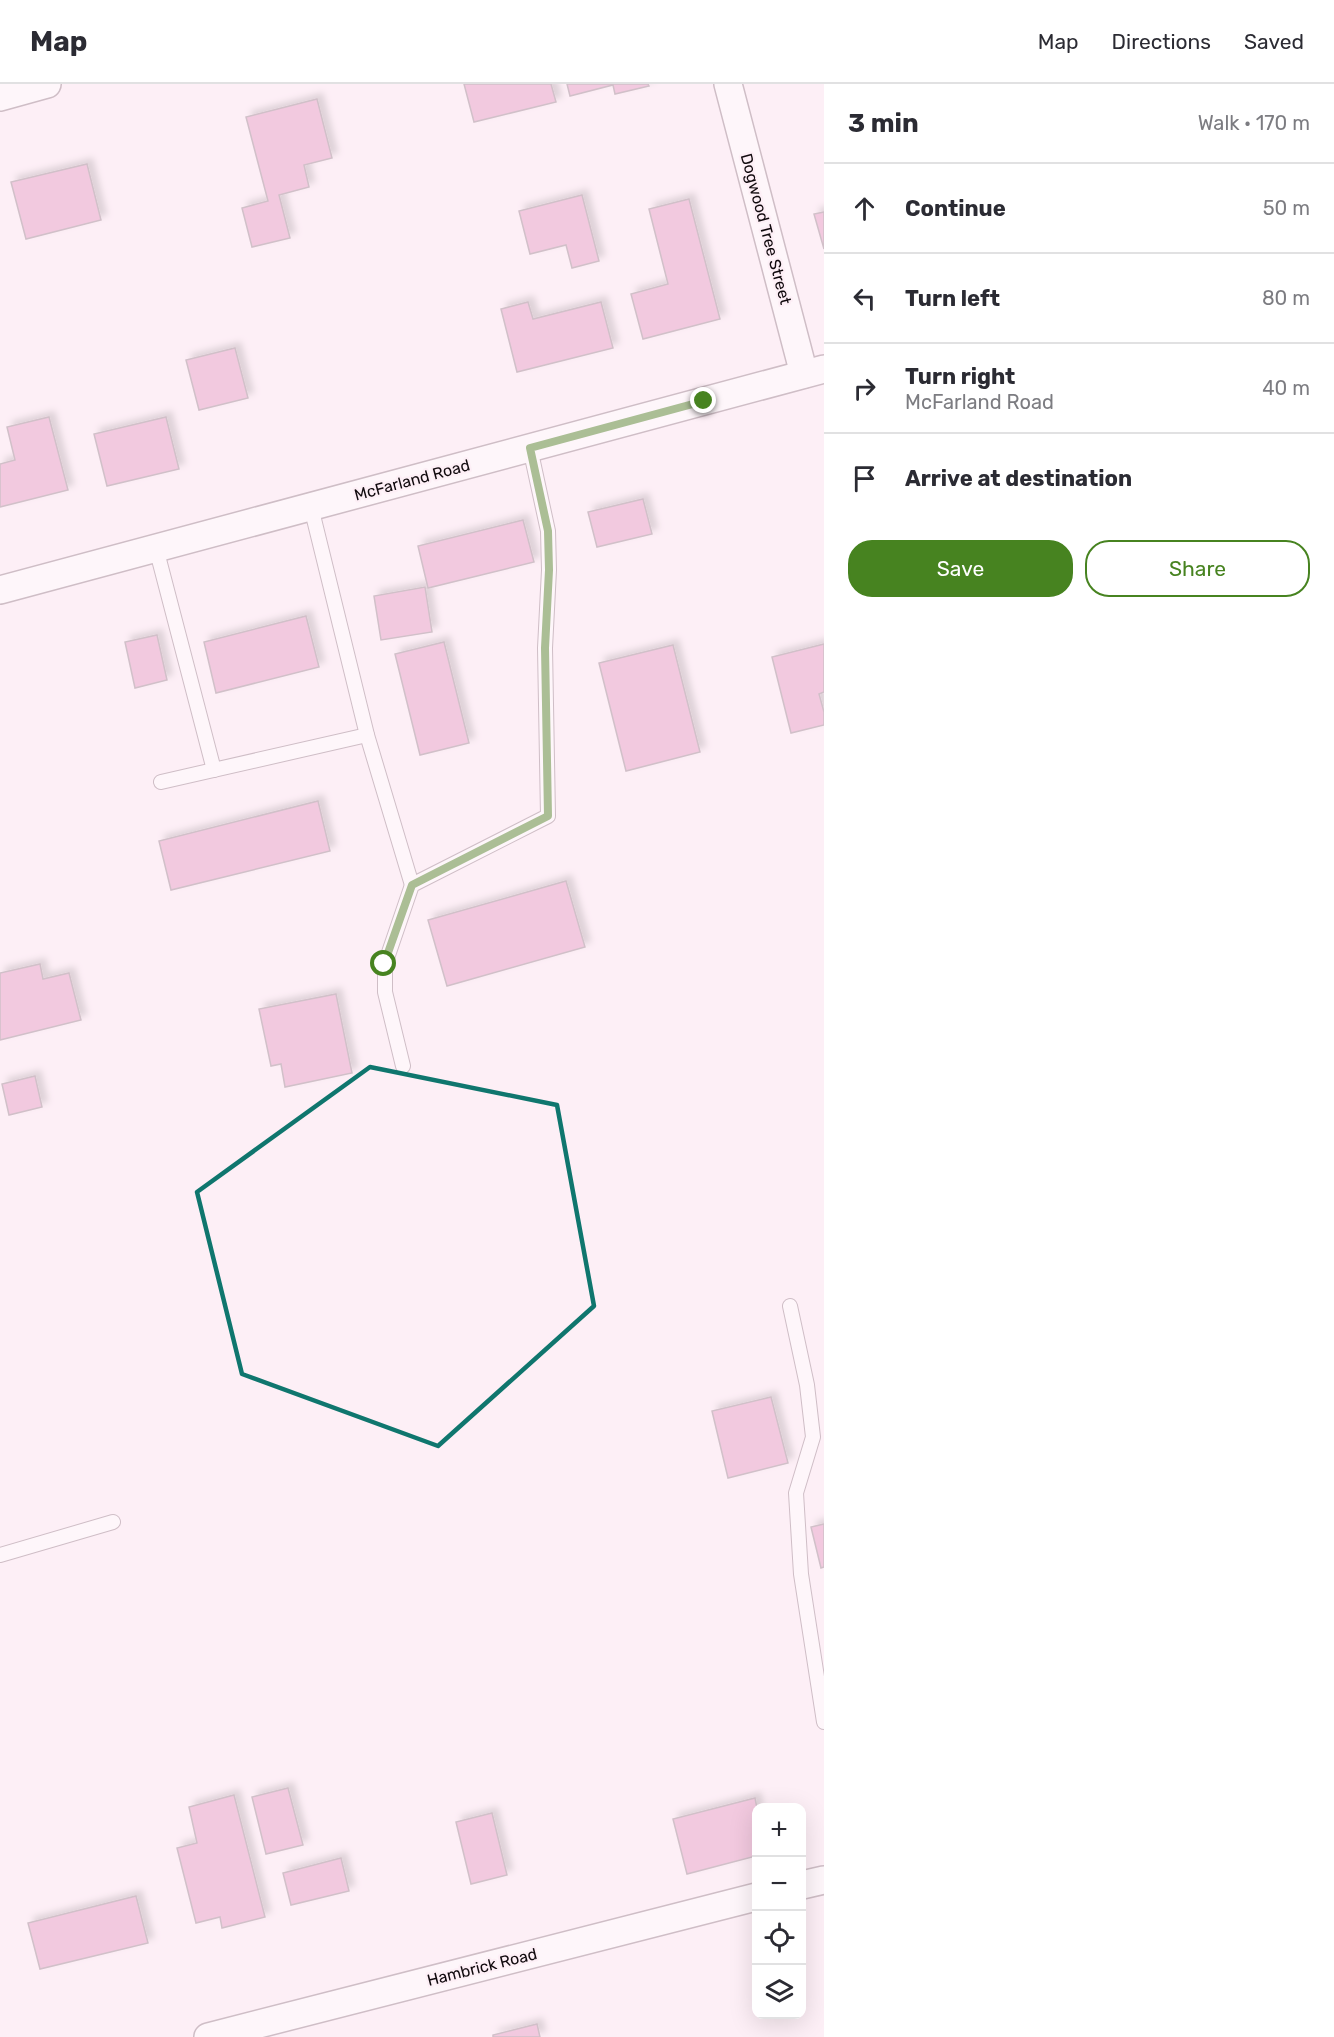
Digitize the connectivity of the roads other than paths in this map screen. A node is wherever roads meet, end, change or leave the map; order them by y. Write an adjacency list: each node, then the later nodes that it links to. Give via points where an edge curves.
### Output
1 (47, 84): 3 (street)
2 (728, 84): 4 (street, Dogwood Tree Street)
3 (0, 97)
4 (814, 371): 5 (street, McFarland Road)
5 (530, 448): 6 (street, McFarland Road); 12 (lane, via 548,531 548,816)
6 (311, 507): 7 (street, McFarland Road); 9 (lane)
7 (156, 548): 8 (street, McFarland Road); 10 (lane)
8 (0, 590)
9 (367, 735): 10 (lane); 12 (lane)
10 (213, 770): 11 (lane)
11 (160, 782)
12 (412, 885): 13 (lane, via 384,964 385,992)
13 (403, 1066)
14 (790, 1306): 17 (lane, via 807,1385 813,1437 796,1493 801,1574)
15 (113, 1522): 16 (lane)
16 (0, 1555)
17 (824, 1722)
18 (824, 1880): 19 (street)
19 (806, 1884)
20 (752, 1898): 21 (street, Hambrick Road)
21 (208, 2037)

